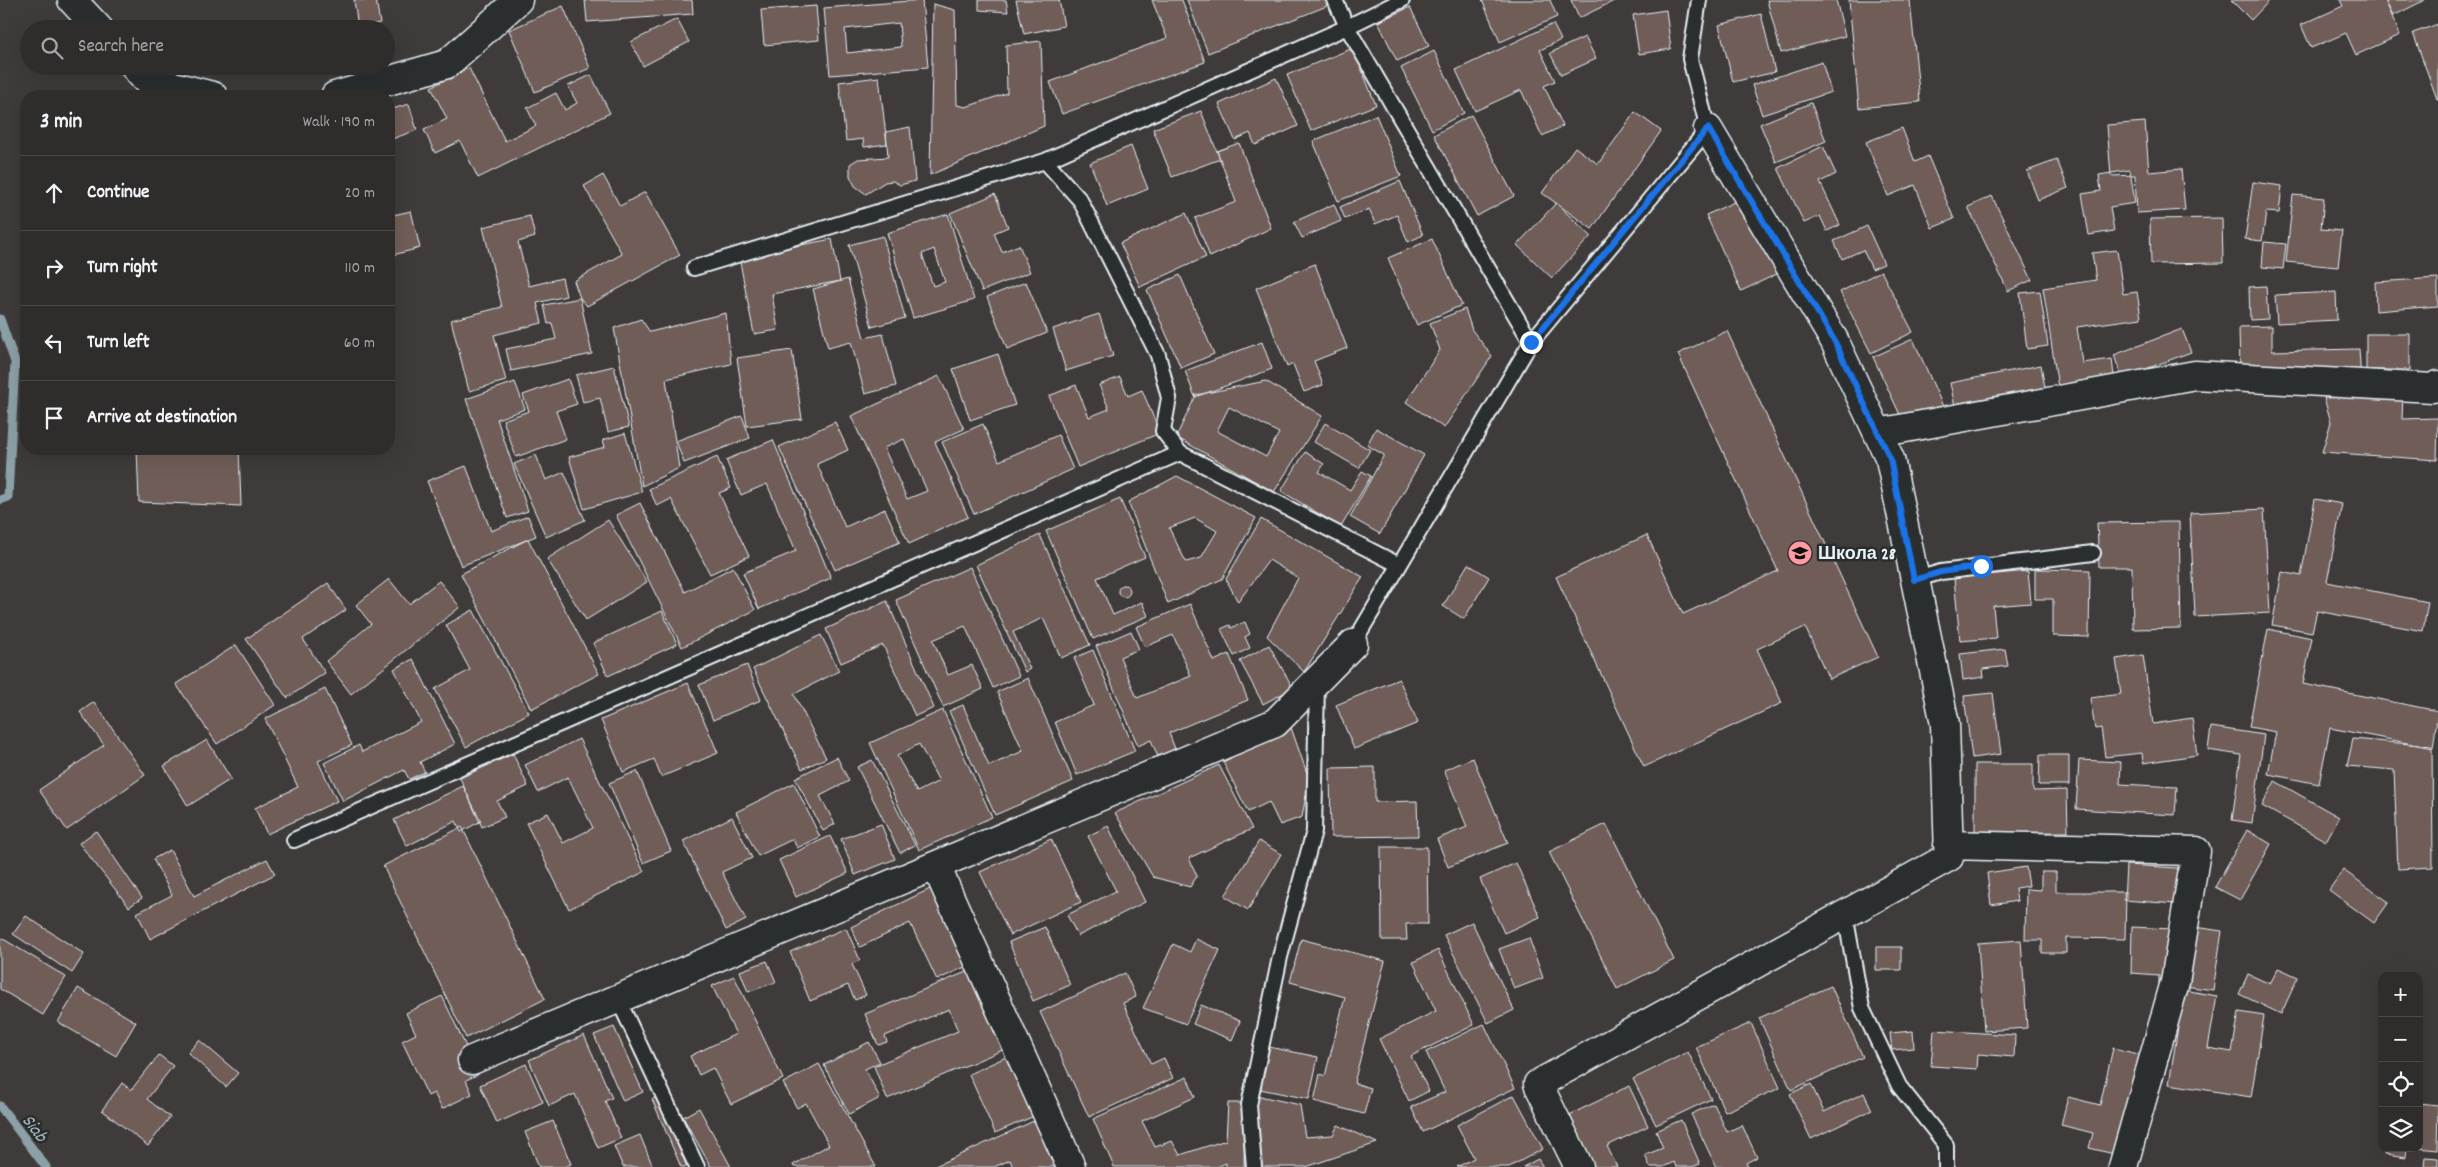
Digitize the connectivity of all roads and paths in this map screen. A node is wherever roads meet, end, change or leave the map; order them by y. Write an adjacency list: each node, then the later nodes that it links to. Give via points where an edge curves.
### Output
1 (72, 0): 6 (street)
2 (518, 0): 10 (street, via 447,64)
3 (1335, 0): 7 (lane)
4 (1402, 0): 7 (lane)
5 (1699, 0): 11 (lane, via 1690,59)
6 (91, 20)
7 (1347, 27): 12 (lane); 14 (lane)
8 (142, 75): 9 (street, via 145,79)
9 (189, 90)
10 (356, 90)
11 (1708, 128): 14 (lane); 16 (street, via 1834,340)
12 (1045, 161): 13 (lane); 17 (lane, via 1080,200 1158,355 1169,398 1163,431)
13 (694, 268)
14 (1531, 342): 19 (lane)
15 (2438, 385): 16 (street, via 2433,388 2196,374)
16 (1878, 433): 20 (street, via 1890,458)
17 (1180, 453): 19 (lane); 23 (lane)
18 (2093, 553): 20 (lane, via 1941,572)
19 (1399, 566): 21 (lane)
20 (1914, 580): 24 (street, via 1945,724)
21 (1353, 644): 22 (street)
22 (1317, 681): 25 (street, via 1275,723); 31 (lane, via 1314,831 1280,957 1249,1105)
23 (294, 840)
24 (1948, 845): 26 (street, via 1949,857); 34 (street, via 2196,851 2175,982)
25 (936, 866): 27 (street); 30 (street)
26 (1845, 914): 32 (street, via 1538,1084); 33 (lane, via 1862,1008 1899,1086 1946,1145)
27 (618, 999): 28 (street); 29 (lane)
28 (472, 1060)
29 (697, 1167)
30 (1071, 1167)
31 (1254, 1167)
32 (1579, 1167)
33 (1946, 1167)
34 (2123, 1167)

